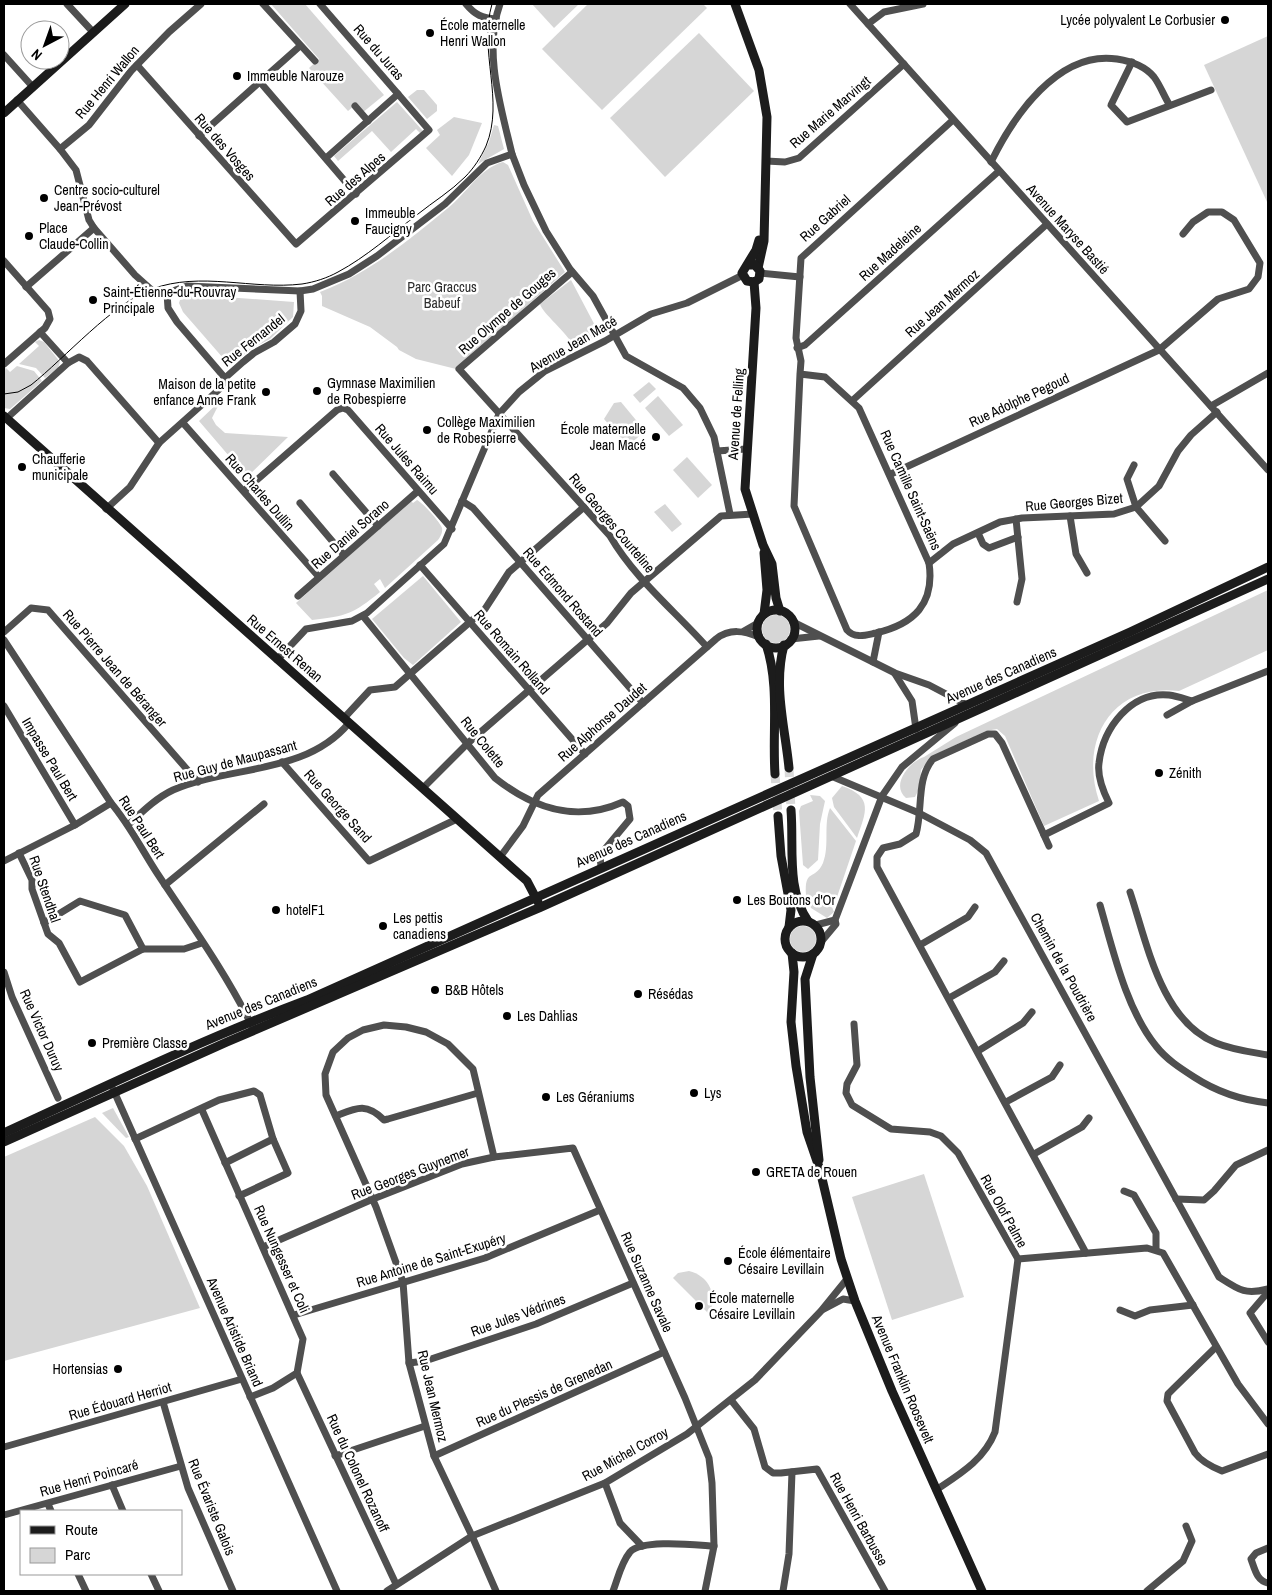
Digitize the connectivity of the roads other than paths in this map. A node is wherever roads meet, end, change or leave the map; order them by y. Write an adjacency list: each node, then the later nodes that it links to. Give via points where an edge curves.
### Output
1 (67, 4): 13 (street)
2 (125, 4): 13 (street)
3 (201, 4): 19 (street, Rue Henri Wallon)
4 (263, 4): 14 (street)
5 (320, 4): 23 (street, Rue du Juras)
6 (466, 4): 11 (street, via 480,17)
7 (500, 4): 11 (street)
8 (735, 4): 35 (street, via 759,70 767,117)
9 (850, 4): 12 (street, Avenue Maryse Bastié)
10 (922, 4): 12 (street, via 884,12)
11 (496, 19): 33 (street, via 494,60)
12 (868, 24): 18 (street, Avenue Maryse Bastié)
13 (93, 32): 21 (street)
14 (300, 46): 16 (street); 20 (street)
15 (4, 55): 21 (street)
16 (316, 61)
17 (1132, 62): 25 (street, via 1154,76); 25 (street, via 1111,105 1127,122); 36 (street, via 1109,58 1080,63 1056,77 1031,98 1005,132)
18 (904, 64): 28 (street, Avenue Maryse Bastié); 35 (street, Rue Marie Marvingt, via 799,158 785,162)
19 (137, 65): 31 (street, Rue des Vosges); 32 (street, Rue Henri Wallon, via 90,125)
20 (260, 82): 31 (street); 34 (street)
21 (32, 86): 24 (street)
22 (1211, 90): 25 (street)
23 (398, 94): 29 (street); 30 (street, Rue du Juras)
24 (17, 100): 27 (street); 32 (street)
25 (1169, 104)
26 (355, 106): 29 (street)
27 (4, 113)
28 (953, 120): 36 (street, Avenue Maryse Bastié); 49 (street, Rue Gabriel, via 805,253 801,258)
29 (368, 121): 34 (street)
30 (429, 130): 38 (street, Rue des Alpes)
31 (200, 136): 43 (street, Rue des Vosges)
32 (60, 149): 40 (street, via 76,170)
33 (512, 154): 47 (street, via 546,230); 52 (street, via 487,162 445,204 377,256 349,274)
34 (326, 158): 38 (street)
35 (766, 161): 41 (street)
36 (991, 162): 37 (street, Avenue Maryse Bastié)
37 (999, 171): 39 (street, Avenue Maryse Bastié); 56 (street, Rue Madeleine, via 805,345)
38 (356, 194): 43 (street, Rue des Alpes)
39 (1047, 224): 57 (street, Avenue Maryse Bastié); 63 (street, Rue Jean Mermoz)
40 (94, 228): 51 (street); 53 (street, via 154,292)
41 (763, 228): 45 (street); 46 (street)
42 (1183, 234): 57 (street, Rue Adolphe Pegoud, via 1208,212 1222,212 1234,220 1260,263 1258,277 1249,289 1218,299)
43 (296, 244)
44 (4, 261): 51 (street)
45 (748, 265): 46 (street); 48 (street)
46 (759, 270): 49 (street); 50 (street)
47 (572, 272): 55 (street, via 593,296); 66 (street, Rue Olympe de Gouges, via 459,369)
48 (743, 275): 50 (street, via 747,281); 55 (street, Avenue Jean Macé, via 687,303 651,314)
49 (800, 277): 56 (street, Rue Gabriel)
50 (754, 282): 70 (street, Avenue de Felling, via 756,308)
51 (26, 287): 54 (street, via 48,311 50,319)
52 (300, 291): 53 (street, via 188,286); 62 (street, Rue Fernandel, via 300,311 295,324)
53 (168, 293): 62 (street, via 168,308 177,322)
54 (40, 332): 58 (street); 59 (street)
55 (613, 336): 66 (street, Avenue Jean Macé, via 545,371 511,399); 71 (street, via 626,356 669,378 693,399 710,428)
56 (797, 348): 61 (street, Rue Gabriel)
57 (1159, 350): 64 (street, Avenue Maryse Bastié); 75 (street, Rue Adolphe Pegoud)
58 (68, 363): 67 (street); 69 (street, via 79,357 87,361)
59 (4, 364)
60 (1268, 372): 64 (street)
61 (800, 374): 63 (street, Rue Camille Saint-Saëns, via 825,377); 112 (street, Rue Camille Saint-Saëns, via 794,506 847,630 853,635 863,636)
62 (225, 378): 68 (street, Rue Fernandel, via 224,385)
63 (853, 400): 75 (street, Rue Camille Saint-Saëns, via 867,421)
64 (1211, 406): 65 (street, Avenue Maryse Bastié)
65 (1217, 412): 73 (street, Avenue Maryse Bastié); 81 (street, Rue Georges Bizet, via 1190,435 1159,486)
66 (499, 414): 78 (street, Avenue Jean Macé); 80 (street, Rue Georges Courteline)
67 (5, 417): 82 (street, Rue Ernest Renan)
68 (183, 423): 69 (street, Rue Fernandel); 76 (street, Rue Charles Dullin)
69 (159, 443): 82 (street, Rue Fernandel, via 130,488)
70 (746, 449): 71 (street); 84 (street, Avenue de Felling, via 745,489)
71 (717, 451): 83 (street)
72 (1134, 464): 81 (street, via 1127,479)
73 (1268, 470)
74 (333, 474): 87 (street)
75 (891, 474): 95 (street, Rue Camille Saint-Saëns)
76 (244, 491): 77 (street, Rue Jules Raimu, via 336,410 343,408); 99 (street, Rue Charles Dullin)
77 (418, 491): 87 (street, Rue Daniel Sorano); 88 (street, Rue Jules Raimu)
78 (462, 501): 88 (street, Avenue Jean Macé); 94 (street, Rue Edmond Rostand, via 473,508)
79 (300, 503): 93 (street)
80 (584, 507): 94 (street, Rue Guy de Maupassant); 101 (street, Rue Georges Courteline)
81 (1136, 507): 85 (street, Rue Georges Bizet, via 1114,514); 91 (street)
82 (106, 509): 120 (street, Rue Ernest Renan)
83 (730, 514): 84 (street); 101 (street, via 720,516)
84 (749, 515): 92 (street, Avenue de Felling)
85 (1070, 516): 86 (street, Rue Georges Bizet); 98 (street, via 1076,554)
86 (1016, 519): 89 (street, Rue Georges Bizet); 90 (street)
87 (378, 526): 93 (street, Rue Daniel Sorano)
88 (452, 529): 96 (street, Avenue Jean Macé, via 444,544)
89 (978, 532): 90 (street, via 983,544 989,548); 95 (street, Rue Georges Bizet, via 953,544)
90 (1018, 537): 103 (street, via 1022,579)
91 (1165, 541)
92 (763, 545): 104 (street, Avenue de Felling, via 772,564); 105 (street, Avenue de Felling, via 767,590)
93 (344, 555): 99 (street, Rue Daniel Sorano)
94 (521, 563): 107 (street, Rue Guy de Maupassant, via 510,572 485,609); 115 (street, Rue Edmond Rostand)
95 (929, 563): 112 (street, Rue Camille Saint-Saëns, via 931,583 915,616 895,628)
96 (420, 565): 106 (street, Avenue Jean Macé); 107 (street, Rue Romain Rolland)
97 (1268, 567): 128 (street, Avenue des Canadiens)
98 (1086, 573)
99 (319, 577): 102 (street, Rue Daniel Sorano)
100 (1268, 578): 131 (street, Avenue des Canadiens)
101 (645, 582): 115 (street, via 607,623); 119 (street, Rue Georges Courteline)
102 (298, 596)
103 (1017, 602)
104 (780, 611): 105 (street); 109 (street)
105 (764, 614): 108 (street)
106 (362, 616): 120 (street, Avenue Jean Macé, via 352,621 306,629); 123 (street, Rue Colette)
107 (470, 622): 123 (street, Rue Guy de Maupassant); 125 (street, Rue Romain Rolland)
108 (758, 622): 110 (street, Rue Alphonse Daudet); 113 (street)
109 (793, 622): 114 (street, via 815,631); 117 (street, via 794,631)
110 (744, 631): 113 (street); 119 (street, Rue Alphonse Daudet, via 722,635)
111 (4, 632): 140 (street, Rue Pierre Jean de Béranger, via 32,608 48,610)
112 (879, 632): 121 (street)
113 (759, 636): 118 (street)
114 (819, 636): 117 (street); 121 (street)
115 (587, 639): 125 (street); 127 (street, Rue Edmond Rostand)
116 (4, 640): 144 (street, Rue Paul Bert)
117 (788, 642): 118 (street, via 775,647); 137 (street, via 779,674)
118 (766, 644): 138 (street, via 772,676)
119 (707, 647): 127 (street, Rue Alphonse Daudet)
120 (277, 660): 132 (street, Rue Ernest Renan)
121 (873, 662): 124 (street)
122 (1268, 671): 126 (street)
123 (411, 673): 132 (street, Rue Guy de Maupassant, via 395,687 370,690); 134 (street, Rue Colette)
124 (895, 673): 128 (street); 133 (street, via 912,700)
125 (528, 690): 134 (street); 135 (street, Rue Romain Rolland)
126 (1192, 701): 130 (street); 152 (street, via 1169,695 1132,704 1115,721 1105,738 1099,764 1101,786 1109,803)
127 (643, 702): 135 (street, Rue Alphonse Daudet)
128 (967, 705): 133 (street, Avenue des Canadiens)
129 (4, 706): 150 (street, Impasse Paul Bert)
130 (1167, 715)
131 (963, 717): 139 (street, Avenue des Canadiens); 142 (street, via 902,767)
132 (347, 720): 136 (street, Rue Guy de Maupassant, via 336,737 319,749); 141 (street, Rue Ernest Renan)
133 (916, 729): 157 (street, Avenue des Canadiens)
134 (468, 743): 141 (street); 143 (street, Rue Colette, via 495,778)
135 (585, 754): 143 (street, Rue Alphonse Daudet)
136 (282, 762): 140 (street, Rue Guy de Maupassant); 149 (street, Rue George Sand, via 368,861)
137 (789, 768)
138 (775, 774)
139 (831, 776): 142 (street, Chemin de la Poudrière); 162 (street, Avenue des Canadiens)
140 (198, 782): 151 (street, Rue Guy de Maupassant, via 163,796)
141 (423, 788): 149 (street, Rue Ernest Renan)
142 (882, 796): 147 (street, Chemin de la Poudrière); 164 (street)
143 (534, 802): 155 (street, Rue Alphonse Daudet, via 523,826); 157 (street, Rue Colette, via 559,811 585,813 623,802 630,810 630,819 600,855)
144 (111, 803): 150 (street); 151 (street, Rue Paul Bert)
145 (264, 804): 158 (street)
146 (791, 810): 166 (street, via 795,890 799,908)
147 (919, 813): 152 (street, via 927,766 941,755 988,734 995,734); 170 (street, via 916,834 900,844 883,848 877,857 878,867); 205 (street, Chemin de la Poudrière, via 978,845 993,863)
148 (778, 816): 167 (street, via 781,856 791,910)
149 (457, 819): 155 (street, Rue Ernest Renan)
150 (75, 825): 154 (street)
151 (128, 825): 158 (street, Rue Paul Bert)
152 (1044, 835): 153 (street)
153 (1049, 846)
154 (20, 853): 156 (street); 165 (street, Rue Stendhal, via 32,880)
155 (500, 857): 160 (street, Rue Ernest Renan, via 527,881)
156 (4, 861)
157 (601, 867): 160 (street, Avenue des Canadiens)
158 (165, 886): 169 (street, Rue Paul Bert)
159 (1130, 892): 182 (street, via 1163,990 1180,1017 1191,1029 1214,1042 1231,1049)
160 (536, 897): 162 (street, Rue Ernest Renan); 178 (street, Avenue des Canadiens, via 307,1000)
161 (1100, 905): 189 (street, via 1132,1006 1156,1046 1172,1063 1220,1092)
162 (541, 907): 180 (street, Avenue des Canadiens)
163 (975, 907): 170 (street, via 968,917)
164 (835, 920): 166 (street); 168 (street, via 836,924)
165 (44, 923): 171 (street, via 80,901 124,915); 171 (street, Rue Stendhal, via 80,982)
166 (812, 923): 167 (street, via 796,922); 168 (street, via 821,935)
167 (789, 927): 172 (street, via 785,940)
168 (821, 942): 173 (street)
169 (202, 943): 171 (street, via 184,948); 178 (street, Rue Paul Bert)
170 (920, 945): 176 (street)
171 (144, 949)
172 (792, 953): 173 (street, via 802,957); 202 (street, Avenue Franklin Roosevelt, via 791,1022 796,1066 807,1132)
173 (813, 954): 202 (street, Avenue Franklin Roosevelt, via 805,979 810,1077)
174 (1004, 961): 176 (street, via 995,972)
175 (4, 972): 187 (street, Rue Victor Duruy)
176 (949, 998): 181 (street)
177 (1032, 1012): 181 (street, via 1023,1023)
178 (249, 1022): 180 (street, Rue Paul Bert); 184 (street, Avenue des Canadiens)
179 (854, 1024): 211 (street, Rue Olof Palme, via 857,1065 846,1093 852,1105 891,1129 930,1132 950,1143)
180 (254, 1031): 185 (street, Avenue des Canadiens)
181 (978, 1051): 188 (street)
182 (1268, 1055)
183 (1060, 1065): 188 (street, via 1052,1077)
184 (110, 1083): 185 (street, Avenue Aristide Briand); 193 (street, Avenue des Canadiens)
185 (114, 1092): 194 (street, Avenue Aristide Briand); 196 (street, Avenue des Canadiens)
186 (478, 1094): 191 (street, via 384,1120 368,1108 359,1107); 191 (street, Rue Jean Mermoz, via 473,1069 448,1044 426,1032 384,1025 363,1030 333,1052 324,1074 326,1095); 200 (street, Rue Jean Mermoz)
187 (58, 1098)
188 (1006, 1102): 199 (street)
189 (1268, 1104)
190 (202, 1110): 194 (street); 195 (street, via 219,1100 254,1092 260,1095); 201 (street, Rue Nungesser et Coli)
191 (336, 1116): 206 (street, Rue Jean Mermoz)
192 (1089, 1118): 199 (street, via 1082,1127)
193 (4, 1133)
194 (135, 1139): 227 (street, Avenue Aristide Briand)
195 (273, 1139): 201 (street); 204 (street, via 288,1173)
196 (4, 1142)
197 (573, 1148): 200 (street, Rue Georges Guynemer); 207 (street, Rue Suzanne Savale)
198 (1268, 1150): 205 (street, via 1236,1165 1204,1200)
199 (1034, 1154): 210 (street)
200 (494, 1157): 206 (street, Rue Georges Guynemer, via 462,1164)
201 (225, 1163): 204 (street, Rue Nungesser et Coli)
202 (820, 1170): 212 (street, Avenue Franklin Roosevelt)
203 (1124, 1191): 209 (street, via 1134,1195 1156,1233)
204 (239, 1196): 208 (street, Rue Nungesser et Coli)
205 (1176, 1199): 215 (street, Chemin de la Poudrière, via 1219,1278 1241,1292)
206 (372, 1200): 208 (street, Rue Georges Guynemer); 213 (street, Rue Jean Mermoz)
207 (600, 1210): 213 (street, Rue Antoine de Saint-Exupéry, via 485,1258); 214 (street, Rue Suzanne Savale)
208 (263, 1247): 221 (street, Rue Nungesser et Coli)
209 (1156, 1249): 210 (street); 218 (street, via 1167,1257)
210 (1086, 1253): 211 (street)
211 (1018, 1259): 242 (street, Rue Olof Palme, via 995,1432 981,1456)
212 (847, 1279): 217 (street, Avenue Franklin Roosevelt); 220 (street, Rue Michel Corroy)
213 (404, 1282): 221 (street, Rue Antoine de Saint-Exupéry); 225 (street, Rue Jean Mermoz)
214 (633, 1282): 224 (street, Rue Suzanne Savale); 225 (street, Rue Jules Védrines, via 536,1324 425,1361)
215 (1268, 1289)
216 (1268, 1292): 222 (street, via 1250,1313)
217 (855, 1301): 220 (street, Rue Michel Corroy, via 843,1299); 242 (street, Avenue Franklin Roosevelt)
218 (1193, 1305): 219 (street, via 1150,1310 1135,1316); 223 (street)
219 (1120, 1310)
220 (821, 1311): 229 (street, Rue Michel Corroy, via 756,1380)
221 (294, 1315): 226 (street, Rue Nungesser et Coli, via 303,1339)
222 (1268, 1342)
223 (1216, 1347): 231 (street); 235 (street, via 1168,1394 1167,1401 1195,1453 1216,1469 1222,1471)
224 (664, 1352): 233 (street, Rue Suzanne Savale); 237 (street, Rue du Plessis de Grenedan)
225 (409, 1363): 232 (street, Rue Jean Mermoz)
226 (297, 1373): 228 (street); 236 (street, Rue du Colonel Rozanoff)
227 (242, 1379): 228 (street, Avenue Aristide Briand); 230 (street, Rue Édouard Herriot)
228 (250, 1397): 260 (street, Avenue Aristide Briand)
229 (731, 1400): 233 (street, Rue Michel Corroy); 239 (street, Rue Henri Barbusse, via 754,1429 765,1467 773,1473)
230 (163, 1402): 234 (street, Rue Édouard Herriot); 238 (street, Rue Évariste Galois)
231 (1268, 1424)
232 (425, 1426): 236 (street); 237 (street, Rue Jean Mermoz)
233 (697, 1427): 240 (street, Rue Michel Corroy); 251 (street, Rue Suzanne Savale, via 709,1458)
234 (4, 1447)
235 (1268, 1454)
236 (335, 1456): 256 (street, Rue du Colonel Rozanoff)
237 (434, 1456): 249 (street, Rue Jean Mermoz)
238 (181, 1466): 241 (street, Rue Henri Poincaré); 259 (street, Rue Évariste Galois)
239 (792, 1472): 265 (street, via 790,1545); 266 (street, Rue Henri Barbusse, via 817,1470)
240 (605, 1483): 249 (street, Rue Michel Corroy); 250 (street, via 620,1523)
241 (112, 1485): 243 (street, Rue Henri Poincaré); 245 (street)
242 (936, 1490): 267 (street, Avenue Franklin Roosevelt)
243 (49, 1508): 244 (street, Rue Henri Poincaré)
244 (36, 1510)
245 (123, 1510)
246 (20, 1513): 247 (street, Rue Henri Poincaré)
247 (4, 1515)
248 (1186, 1526): 268 (street, via 1192,1541 1183,1561)
249 (472, 1536): 256 (street, Rue Michel Corroy); 262 (street, Rue Jean Mermoz)
250 (642, 1546): 251 (street); 263 (street, via 632,1550 624,1561)
251 (714, 1546): 264 (street, Rue Suzanne Savale)
252 (1268, 1548): 255 (street, via 1251,1559 1258,1578)
253 (78, 1575): 257 (street)
254 (151, 1575): 258 (street)
255 (1268, 1583)
256 (396, 1584): 261 (street, Rue Michel Corroy)
257 (86, 1591)
258 (159, 1591)
259 (233, 1591)
260 (337, 1591)
261 (386, 1591)
262 (496, 1591)
263 (613, 1591)
264 (705, 1591)
265 (783, 1591)
266 (885, 1591)
267 (982, 1591)
268 (1147, 1591)

